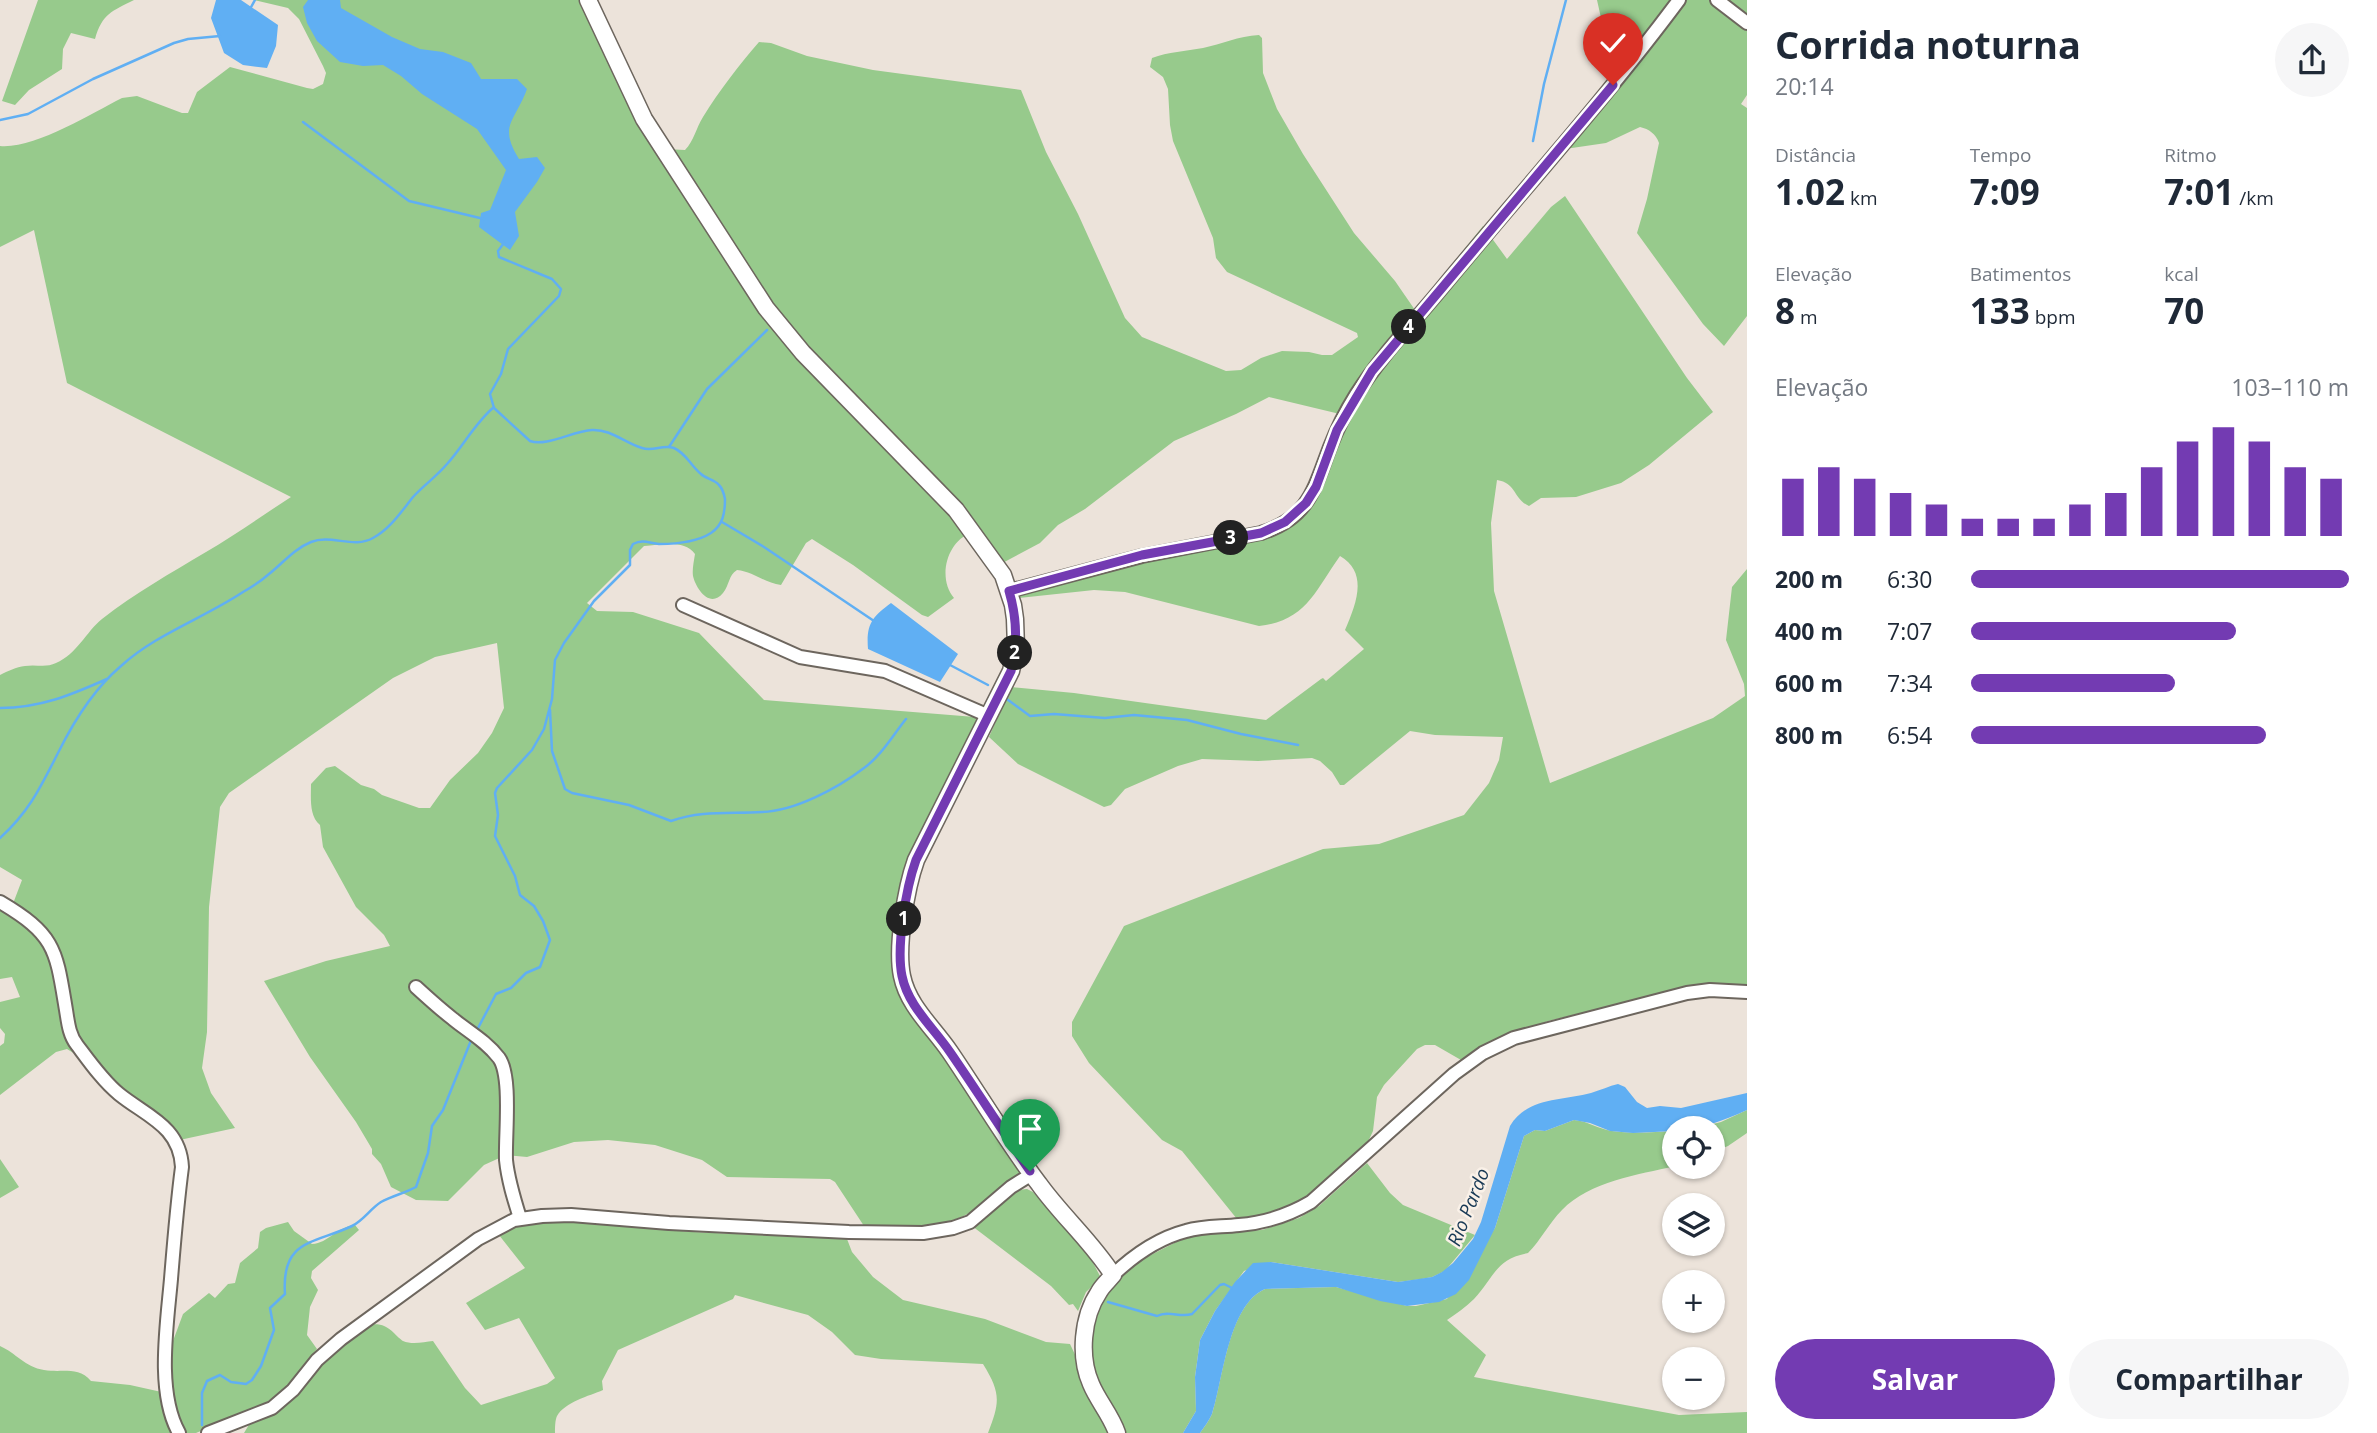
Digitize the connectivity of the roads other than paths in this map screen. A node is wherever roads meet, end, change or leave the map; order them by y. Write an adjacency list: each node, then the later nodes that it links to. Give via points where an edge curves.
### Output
1 (588, 0): 5 (main road, via 644,119 766,308 803,353 956,510 1003,575)
2 (1679, 0): 5 (street, via 1564,146 1372,371 1337,430 1312,495 1290,519 1261,533 1142,555)
3 (1717, 0): 4 (street)
4 (1747, 23)
5 (1009, 591): 7 (main road, via 1016,648 1011,671)
6 (683, 606): 7 (street, via 800,657 885,671)
7 (989, 716): 11 (main road, via 912,870 901,939 901,974 913,1002)
8 (0, 902): 14 (street, via 51,943 75,1043 114,1089 163,1126 180,1149 166,1355 170,1413)
9 (416, 987): 12 (street, via 500,1060 505,1072 506,1160)
10 (1747, 992): 13 (street, via 1687,993 1514,1038 1454,1074 1311,1202 1259,1223 1175,1234)
11 (1032, 1174): 12 (street, via 970,1222 923,1233 571,1215); 13 (main road)
12 (520, 1218): 15 (street, via 478,1239 341,1339 272,1408)
13 (1113, 1275): 16 (main road, via 1094,1302 1084,1353 1090,1381)
14 (179, 1433)
15 (208, 1433)
16 (1117, 1433)

